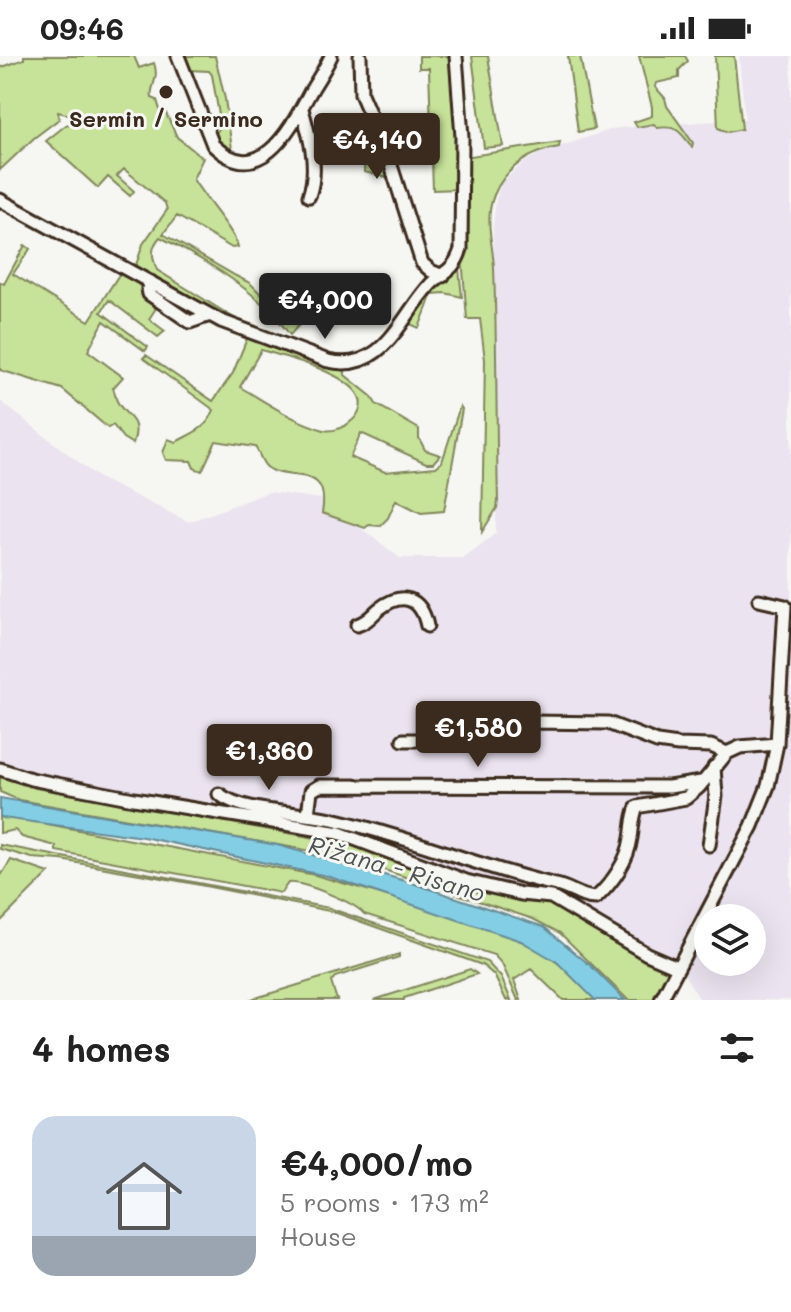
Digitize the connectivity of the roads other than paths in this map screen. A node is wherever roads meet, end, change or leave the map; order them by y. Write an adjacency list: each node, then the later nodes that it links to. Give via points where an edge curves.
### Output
1 (178, 56): 5 (street, via 213,145 232,159 266,154)
2 (331, 56): 5 (street)
3 (360, 56): 8 (street, via 361,94 388,156 422,263)
4 (456, 56): 8 (street, via 461,249)
5 (302, 109): 6 (street, via 314,172)
6 (309, 196)
7 (0, 200): 8 (street, via 239,329 340,364 358,363 386,342)
8 (443, 276)
9 (759, 600): 13 (street, via 785,606)
10 (357, 625): 11 (street, via 386,604 408,599 422,609)
11 (427, 626)
12 (403, 740): 14 (street, via 471,725 608,723 657,742 711,746)
13 (777, 744): 14 (street); 20 (street, via 752,826)
14 (727, 753): 16 (street)
15 (0, 769): 20 (street, via 176,807 339,833 466,881 551,897)
16 (711, 777): 18 (street, via 669,787 319,786 311,791); 18 (street, via 686,798 637,807 626,855 596,898); 19 (street)
17 (219, 794): 18 (street, via 258,808)
18 (308, 814)
19 (709, 845)
20 (677, 967): 21 (street)
21 (663, 996)

